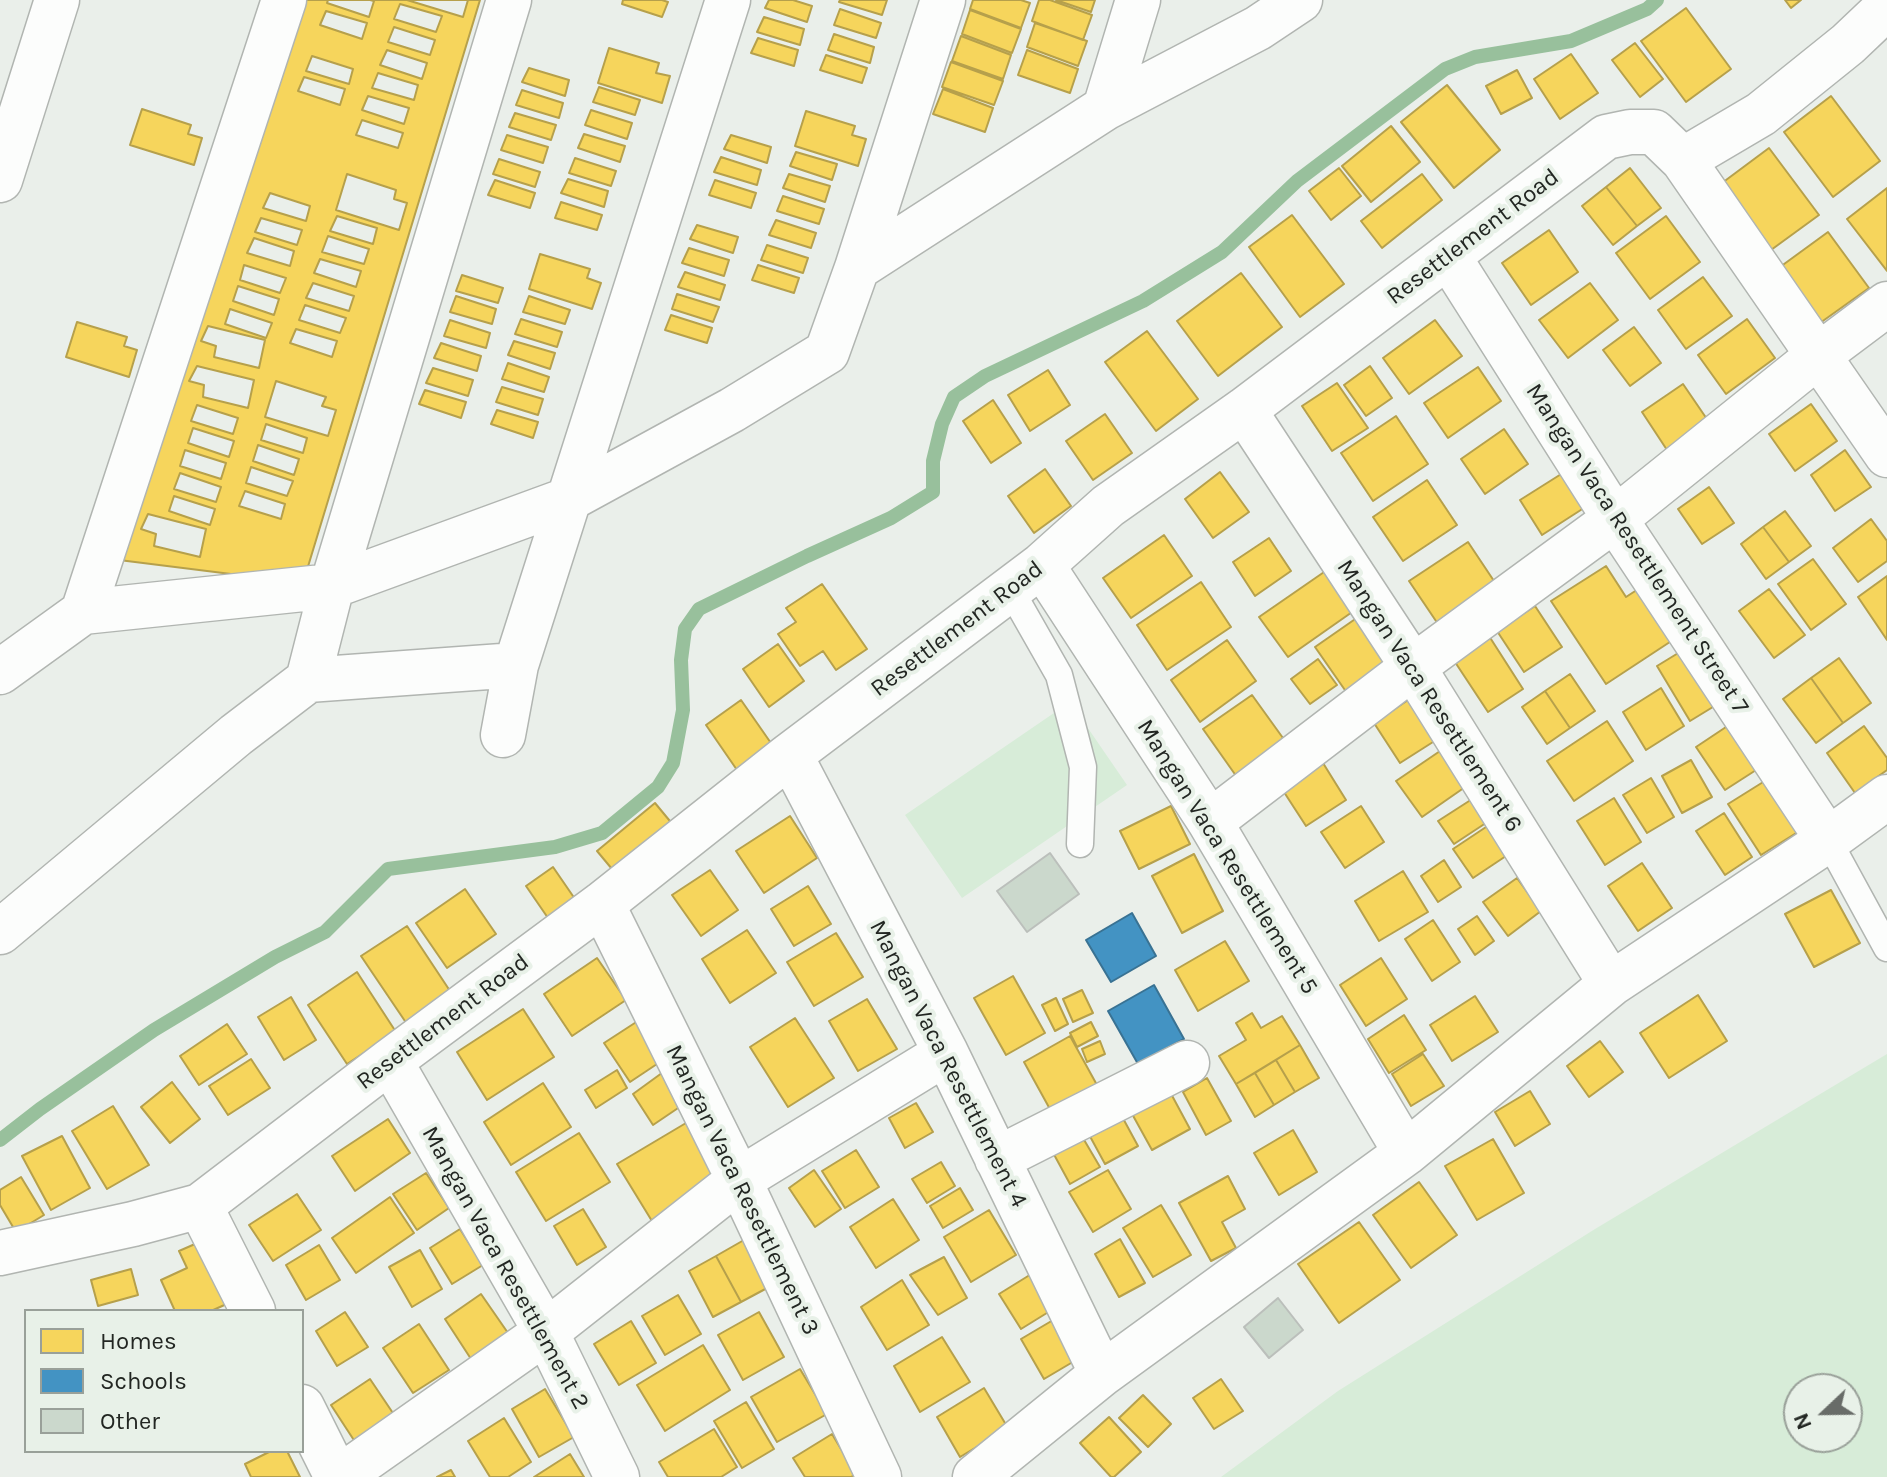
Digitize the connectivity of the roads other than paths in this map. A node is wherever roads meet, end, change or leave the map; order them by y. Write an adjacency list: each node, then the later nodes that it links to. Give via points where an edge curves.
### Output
1 (57, 0): 11 (street)
2 (284, 0): 22 (street)
3 (509, 0): 21 (street)
4 (728, 0): 18 (street)
5 (943, 0): 13 (street)
6 (1138, 0): 9 (street)
7 (1300, 0): 9 (street, via 1258,28)
8 (1887, 7): 10 (street, via 1761,114)
9 (1105, 108): 13 (street)
10 (1683, 160): 12 (street, Resettlement Road, via 1654,132 1606,137); 15 (street, Resettlement Road)
11 (0, 180)
12 (1448, 256): 16 (street, Resettlement Road); 19 (street, Mangan Vaca Resettlement Street 7)
13 (857, 268): 18 (street, via 827,352)
14 (1887, 304): 15 (street)
15 (1819, 355): 17 (street, Resettlement Road); 19 (street)
16 (1244, 410): 20 (street, Resettlement Road, via 1108,506); 24 (street, Mangan Vaca Resettlement 6)
17 (1887, 455)
18 (567, 500): 21 (street); 23 (street)
19 (1615, 519): 24 (street); 31 (street, Mangan Vaca Resettlement Street 7)
20 (1026, 577): 28 (street, Resettlement Road); 30 (street, Mangan Vaca Resettlement 5); 32 (lane, via 1083,767)
21 (332, 586): 22 (street); 26 (street)
22 (83, 612): 25 (street)
23 (516, 665): 26 (street); 27 (street)
24 (1413, 667): 30 (street); 36 (street, Mangan Vaca Resettlement 6)
25 (0, 672)
26 (308, 680): 34 (street)
27 (503, 735)
28 (790, 755): 33 (street, Resettlement Road); 37 (street, Mangan Vaca Resettlement 4)
29 (1887, 797): 31 (street)
30 (1210, 822): 40 (street, Mangan Vaca Resettlement 5)
31 (1828, 840): 35 (lane); 36 (street)
32 (1080, 844)
33 (602, 904): 38 (street, Resettlement Road); 42 (street, Mangan Vaca Resettlement 3)
34 (0, 932)
35 (1887, 948)
36 (1611, 984): 40 (street)
37 (946, 1053): 41 (street, Mangan Vaca Resettlement 4); 42 (street)
38 (390, 1061): 43 (street, Resettlement Road); 46 (street, Mangan Vaca Resettlement 2)
39 (1187, 1063): 41 (street)
40 (1406, 1153): 47 (street)
41 (997, 1159): 47 (street, Mangan Vaca Resettlement 4)
42 (739, 1180): 46 (street); 51 (street, Mangan Vaca Resettlement 3)
43 (200, 1206): 44 (street, Resettlement Road); 45 (street)
44 (0, 1253)
45 (252, 1309)
46 (546, 1332): 49 (street); 50 (street, Mangan Vaca Resettlement 2)
47 (1102, 1374): 52 (street)
48 (304, 1411): 49 (street)
49 (339, 1477)
50 (617, 1477)
51 (879, 1477)
52 (975, 1477)

